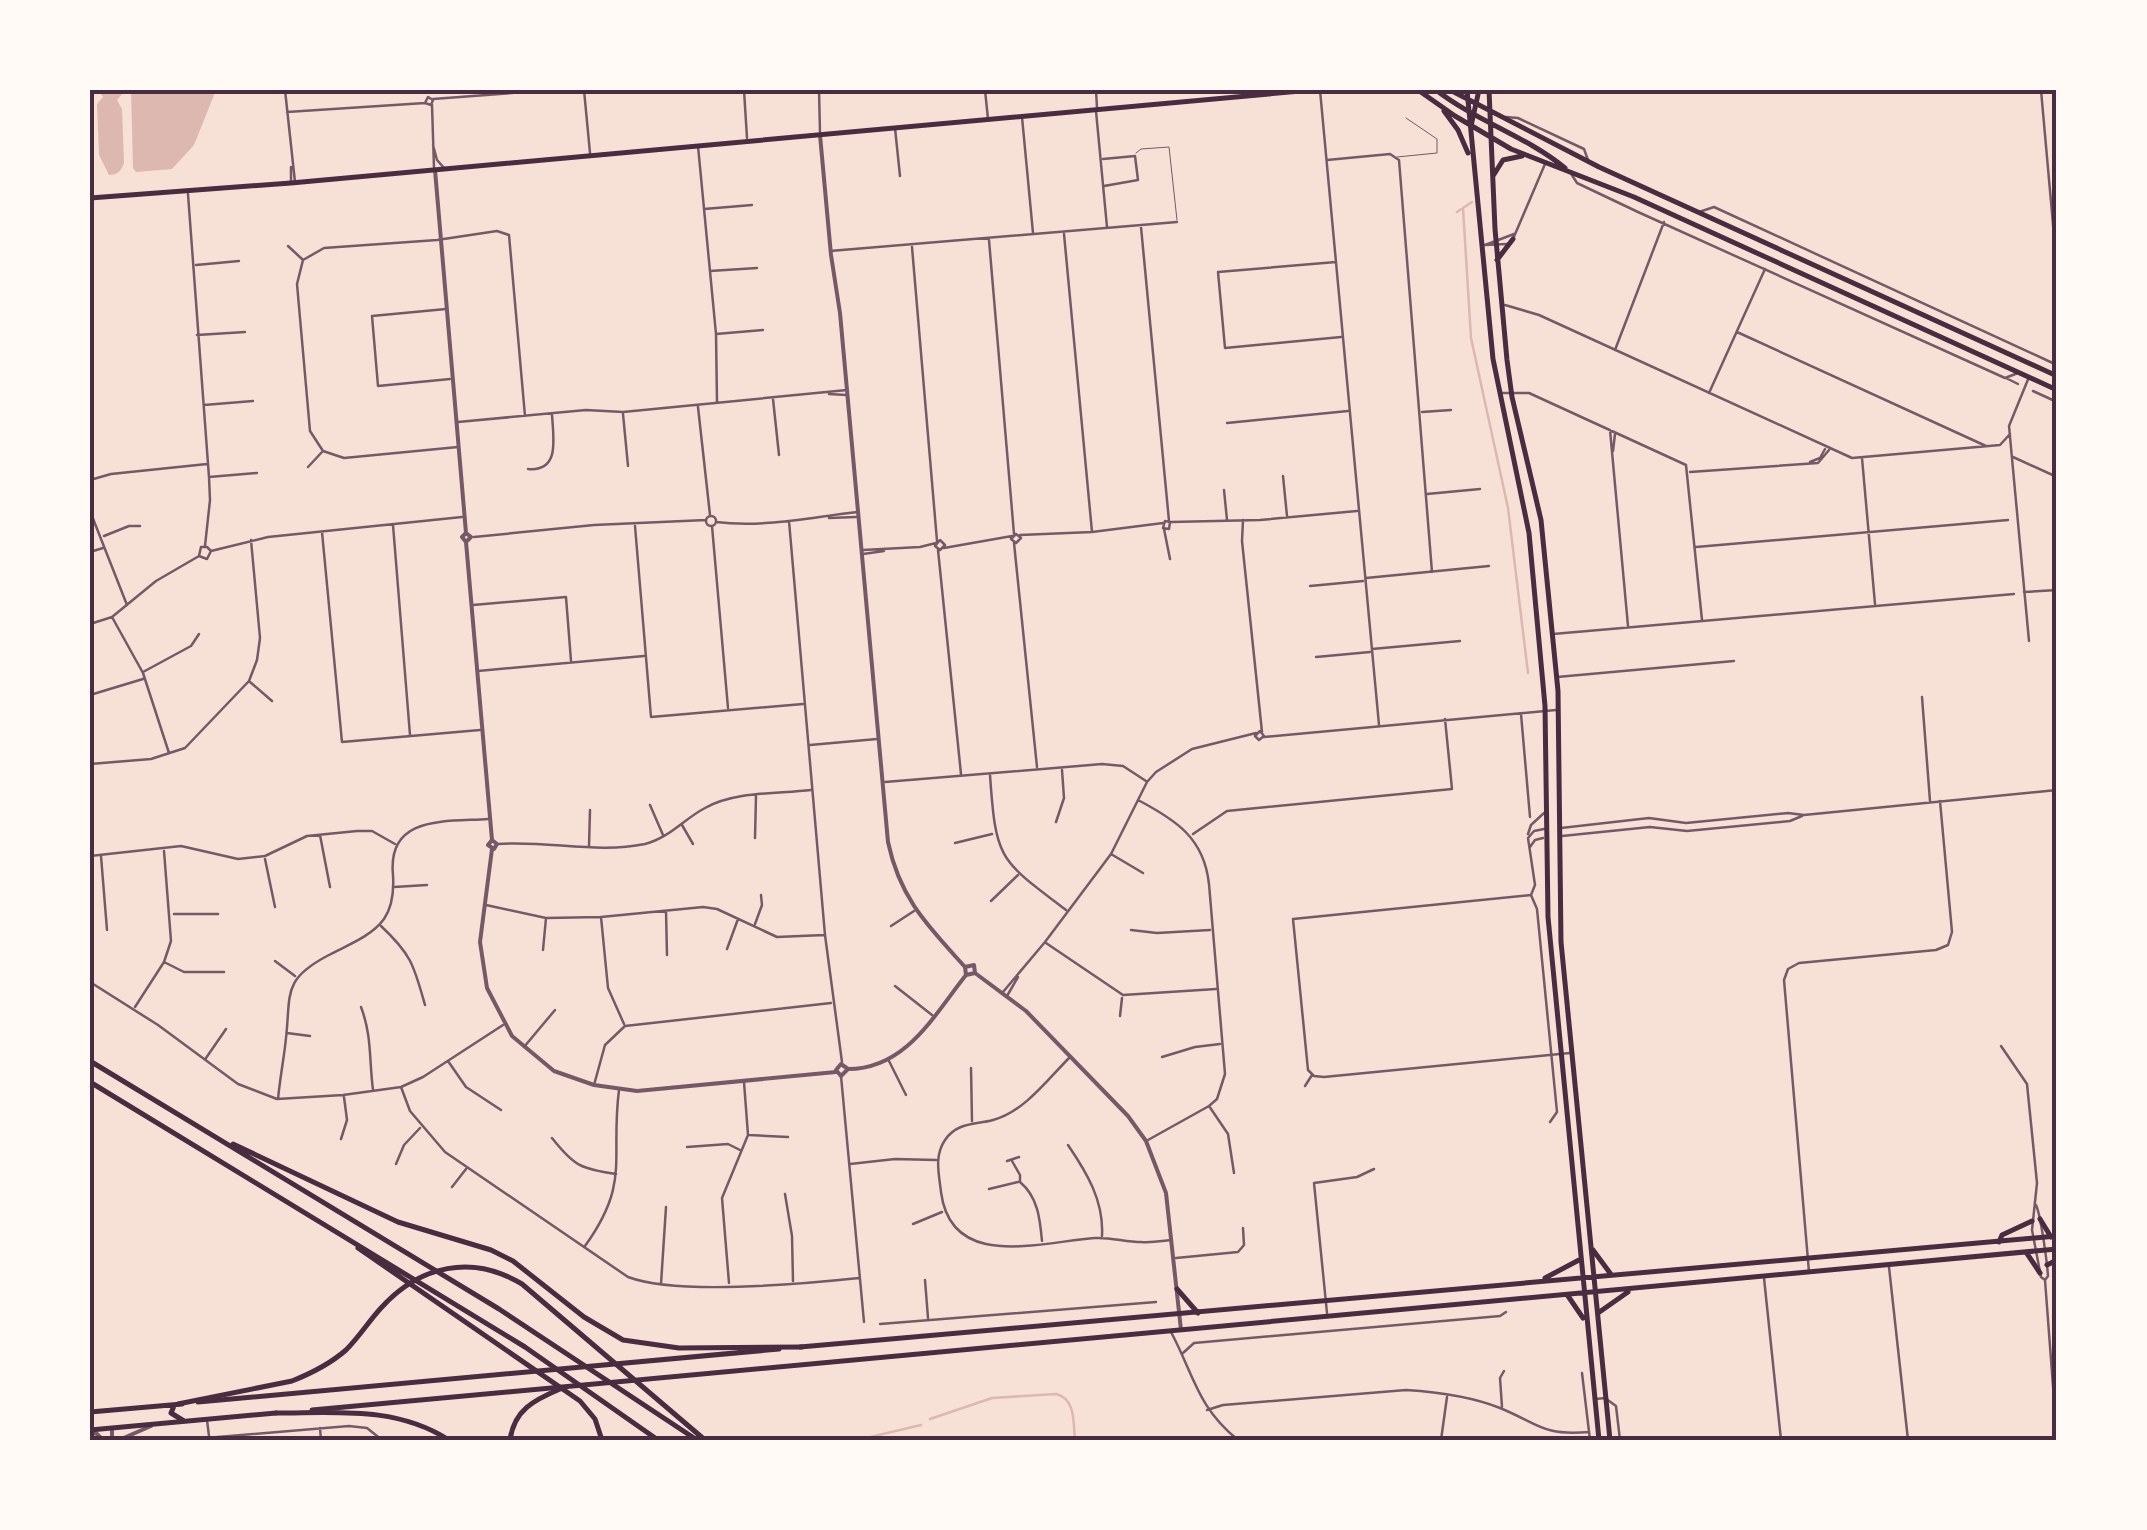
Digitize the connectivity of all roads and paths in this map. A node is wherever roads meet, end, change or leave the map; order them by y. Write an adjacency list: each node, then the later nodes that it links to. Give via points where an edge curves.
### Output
1 (285, 90): 24 (street)
2 (428, 90): 19 (street)
3 (552, 90): 19 (street)
4 (584, 90): 39 (street)
5 (744, 90): 36 (street)
6 (819, 90): 28 (street)
7 (985, 90): 29 (street)
8 (1096, 90): 22 (street)
9 (1316, 90): 17 (main road); 44 (street)
10 (1418, 90): 21 (main road)
11 (1436, 90): 25 (main road)
12 (1450, 90): 18 (main road)
13 (1467, 90): 18 (main road)
14 (1480, 90): 20 (main road)
15 (1490, 90): 23 (main road)
16 (2042, 90): 85 (street)
17 (1229, 94): 22 (main road)
18 (1466, 100): 20 (main road); 25 (main road)
19 (429, 101): 24 (street); 37 (street)
20 (1477, 105): 23 (main road); 25 (main road)
21 (1441, 107): 32 (main road); 46 (main road)
22 (1097, 110): 26 (main road); 43 (street)
23 (1490, 113): 30 (main road); 56 (main road)
24 (287, 114): 52 (street)
25 (1470, 115): 30 (main road); 32 (main road)
26 (1022, 118): 29 (main road); 66 (street)
27 (1406, 118): 42 (lane, via 1437,138 1437,152)
28 (822, 120): 33 (street); 34 (street)
29 (988, 120): 31 (main road)
30 (1490, 125): 35 (main road); 49 (main road)
31 (895, 128): 33 (main road); 50 (street)
32 (1469, 128): 35 (main road); 46 (main road)
33 (829, 134): 34 (main road)
34 (820, 135): 36 (main road); 76 (street)
35 (1490, 138): 40 (main road); 51 (main road)
36 (748, 141): 38 (main road)
37 (433, 144): 47 (street); 48 (street)
38 (698, 146): 39 (main road); 58 (street)
39 (590, 155): 47 (main road)
40 (1525, 155): 45 (main road); 51 (main road, via 1503,160)
41 (1135, 156): 43 (street); 53 (street, via 1136,183); 61 (lane, via 1141,149 1169,147)
42 (1397, 157): 44 (street); 125 (street)
43 (1101, 159): 53 (street)
44 (1326, 160): 81 (street)
45 (1546, 162): 49 (main road); 67 (street)
46 (1474, 165): 74 (main road)
47 (445, 169): 48 (main road)
48 (435, 170): 52 (main road); 68 (street)
49 (1568, 170): 60 (main road); 62 (street, via 1576,182)
50 (900, 176)
51 (1492, 179): 71 (main road)
52 (293, 183): 54 (main road)
53 (1103, 187): 64 (street)
54 (188, 191): 55 (main road); 82 (street)
55 (90, 198)
56 (1675, 202): 59 (main road); 60 (main road)
57 (752, 205): 58 (street)
58 (704, 209): 86 (street)
59 (1698, 212): 70 (street, via 1714,207); 75 (main road)
60 (1670, 214): 102 (main road)
61 (1177, 222): 63 (street)
62 (1664, 222): 84 (street); 98 (street)
63 (1140, 225): 64 (street); 170 (street)
64 (1107, 228): 65 (street)
65 (1064, 232): 66 (street); 175 (street)
66 (1033, 235): 69 (street)
67 (1514, 235): 71 (street, via 1506,244); 78 (main road)
68 (440, 238): 77 (street, via 324,248); 90 (street); 127 (street, via 509,234)
69 (988, 239): 73 (street); 179 (street)
70 (1785, 240): 75 (street); 80 (street)
71 (1496, 242): 74 (street); 78 (main road)
72 (288, 246): 77 (street)
73 (912, 246): 76 (street); 181 (street)
74 (1484, 246): 113 (main road)
75 (1780, 250): 87 (main road)
76 (831, 253): 111 (street)
77 (303, 260): 138 (street, via 297,284 310,431)
78 (1498, 260): 88 (main road)
79 (240, 261): 82 (street)
80 (1831, 261): 87 (street); 89 (street)
81 (1336, 262): 97 (street); 97 (street, via 1218,272 1225,348)
82 (194, 265): 96 (street)
83 (757, 268): 86 (street)
84 (1765, 268): 94 (street); 105 (street)
85 (2057, 269)
86 (710, 271): 95 (street)
87 (1826, 271): 91 (main road)
88 (1502, 305): 98 (street, via 1523,308); 112 (main road)
89 (1926, 305): 91 (street); 99 (street)
90 (447, 309): 106 (street); 106 (street, via 372,316 378,386)
91 (1923, 315): 100 (main road)
92 (763, 330): 95 (street)
93 (245, 332): 96 (street)
94 (1737, 332): 114 (street); 132 (street)
95 (716, 334): 119 (street)
96 (197, 335): 120 (street)
97 (1342, 337): 123 (street)
98 (1615, 351): 114 (street)
99 (2029, 352): 100 (street); 101 (street)
100 (2025, 362): 102 (main road); 103 (main road)
101 (2057, 364)
102 (2020, 372): 104 (main road); 105 (street)
103 (2057, 376)
104 (2029, 377): 107 (main road); 133 (street)
105 (2005, 378): 108 (street)
106 (452, 379): 128 (street)
107 (2043, 383): 109 (main road); 115 (street)
108 (2018, 384)
109 (2057, 390)
110 (2033, 391): 115 (street)
111 (847, 392): 116 (street); 158 (street)
112 (1511, 392): 113 (street); 130 (street, via 1529,393); 209 (main road, via 1537,496)
113 (1498, 394): 227 (main road, via 1527,522)
114 (1708, 394): 136 (street)
115 (2048, 398): 118 (street)
116 (773, 399): 119 (street); 140 (street)
117 (252, 402): 120 (street)
118 (2057, 402)
119 (717, 403): 121 (street)
120 (204, 405): 143 (street)
121 (698, 406): 124 (street); 159 (street)
122 (1451, 410): 125 (street)
123 (1349, 411): 129 (street); 156 (street)
124 (623, 412): 126 (street); 144 (street)
125 (1421, 412): 155 (street)
126 (552, 414): 127 (street); 146 (street, via 555,452 540,470)
127 (525, 416): 128 (street)
128 (456, 422): 135 (street)
129 (1226, 423)
130 (1610, 430): 131 (street); 139 (street)
131 (1615, 432): 139 (street); 148 (street, via 1682,463)
132 (1963, 434): 134 (street); 137 (street)
133 (2010, 434): 134 (street); 141 (street)
134 (1990, 446): 137 (street)
135 (458, 447): 138 (street, via 344,458); 160 (street)
136 (1828, 448): 142 (street); 148 (street, via 1808,463)
137 (1960, 449): 142 (street)
138 (323, 451): 145 (street)
139 (1613, 452): 207 (street)
140 (779, 455)
141 (2012, 456): 151 (street); 199 (street)
142 (1862, 458): 176 (street)
143 (208, 463): 150 (street); 152 (street)
144 (628, 466)
145 (308, 467)
146 (528, 469)
147 (257, 472): 150 (street)
148 (1689, 474): 186 (street)
149 (1283, 476): 161 (street)
150 (210, 477): 184 (street)
151 (2057, 477)
152 (90, 480)
153 (1480, 489): 155 (street)
154 (1224, 490): 166 (street)
155 (1426, 494): 195 (street)
156 (1358, 511): 161 (street); 196 (street)
157 (90, 512): 177 (street)
158 (858, 514): 165 (street); 191 (street)
159 (710, 515): 162 (street); 168 (street)
160 (464, 517): 169 (street); 178 (street)
161 (1287, 517): 163 (street)
162 (706, 520): 172 (street); 173 (street)
163 (1243, 520): 167 (street); 182 (street)
164 (2008, 520): 176 (street)
165 (789, 521): 168 (street); 225 (street)
166 (1228, 521): 167 (street); 170 (street)
167 (1237, 521): 182 (street)
168 (716, 522): 173 (street)
169 (393, 525): 174 (street); 234 (street)
170 (1167, 525): 175 (street); 193 (street)
171 (140, 526): 177 (street)
172 (634, 526): 178 (street); 213 (street)
173 (712, 526): 226 (street)
174 (322, 532): 180 (street); 234 (street, via 342,742)
175 (1092, 532): 179 (street)
176 (1869, 532): 186 (street); 202 (street)
177 (102, 537): 187 (street)
178 (468, 537): 201 (street)
179 (1016, 538): 183 (street); 240 (street)
180 (251, 540): 189 (street); 221 (street, via 260,638)
181 (940, 541): 183 (street); 185 (street); 188 (street); 188 (street)
182 (1242, 541): 233 (street)
183 (960, 543): 188 (street)
184 (205, 546): 189 (street); 192 (street)
185 (920, 547): 188 (street); 191 (street)
186 (1695, 547): 205 (street)
187 (105, 548): 190 (street); 203 (street)
188 (940, 549): 242 (street)
189 (211, 551): 192 (street, via 207,559)
190 (90, 552)
191 (862, 552): 235 (street)
192 (199, 556): 203 (street)
193 (1170, 559)
194 (1489, 566): 195 (street)
195 (1432, 572): 196 (street)
196 (1365, 579): 197 (street); 212 (street)
197 (1310, 586)
198 (2057, 590): 199 (street)
199 (2024, 592): 211 (street)
200 (2014, 594): 202 (street)
201 (471, 606): 216 (street, via 566,597); 217 (street)
202 (1876, 606): 205 (street)
203 (127, 607): 204 (street)
204 (112, 616): 206 (street); 218 (street)
205 (1702, 621): 207 (street)
206 (90, 624)
207 (1628, 628): 209 (street)
208 (199, 634): 218 (street, via 191,646)
209 (1553, 634): 219 (main road)
210 (1460, 641): 212 (street)
211 (2029, 641)
212 (1371, 650): 214 (street); 231 (street)
213 (645, 656): 216 (street); 226 (street, via 651,717)
214 (1316, 657)
215 (1734, 661): 219 (street)
216 (571, 662): 217 (street)
217 (476, 671): 232 (street)
218 (142, 673): 220 (street)
219 (1557, 677): 228 (main road)
220 (144, 679): 222 (street); 237 (street)
221 (249, 681): 224 (street); 237 (street, via 199,737)
222 (90, 694)
223 (1922, 696): 250 (street)
224 (272, 701)
225 (804, 704): 226 (street); 236 (street)
226 (728, 710)
227 (1545, 710): 228 (street); 229 (street); 253 (main road)
228 (1559, 710): 264 (main road)
229 (1521, 712): 230 (street); 255 (street)
230 (1446, 719): 231 (street); 271 (street, via 1452,789 1227,811)
231 (1378, 725): 233 (street)
232 (481, 730): 234 (street); 257 (street)
233 (1260, 734): 244 (street, via 1192,748)
234 (410, 736)
235 (878, 738): 236 (street); 243 (street)
236 (808, 745): 245 (street)
237 (169, 754): 238 (street)
238 (90, 764)
239 (1062, 767): 240 (street); 244 (street, via 1115,764); 259 (street, via 1064,798)
240 (1037, 769): 241 (street)
241 (990, 773): 242 (street); 270 (street)
242 (961, 776): 243 (street)
243 (882, 782): 298 (street, via 890,851)
244 (1147, 782): 248 (street)
245 (813, 790): 247 (street); 312 (street)
246 (2057, 790): 249 (street)
247 (756, 796): 263 (street, via 724,799); 275 (street)
248 (1138, 800): 271 (street); 284 (street)
249 (1940, 801): 250 (street); 338 (street, via 1948,945 1794,965 1784,980)
250 (1930, 802): 254 (street)
251 (650, 804): 272 (street)
252 (590, 810): 282 (street)
253 (1545, 813): 266 (main road); 273 (street)
254 (1804, 815): 256 (street); 262 (street)
255 (1530, 816)
256 (1757, 816): 258 (street); 262 (street)
257 (489, 818): 278 (street, via 416,827); 279 (street)
258 (1720, 820): 260 (street); 265 (street)
259 (1056, 822)
260 (1686, 823): 261 (street, via 1649,818); 267 (street)
261 (1596, 824): 264 (street); 268 (street)
262 (1758, 824): 265 (street)
263 (682, 825): 272 (street); 280 (street)
264 (1560, 828): 266 (main road); 274 (main road)
265 (1721, 828): 267 (street)
266 (1545, 829): 273 (street); 276 (main road)
267 (1687, 831): 268 (street)
268 (1597, 833): 274 (street)
269 (320, 834): 278 (street, via 372,832); 287 (street); 292 (street)
270 (994, 834): 277 (street); 289 (street)
271 (1192, 835): 311 (street, via 1207,871)
272 (663, 836): 282 (street)
273 (1528, 836): 283 (street)
274 (1560, 836): 276 (main road); 346 (main road, via 1559,921)
275 (755, 838)
276 (1545, 838): 283 (street); 348 (main road)
277 (954, 843)
278 (397, 844): 291 (street)
279 (494, 844): 282 (street); 296 (street)
280 (693, 844)
281 (164, 848): 285 (street); 287 (street, via 222,858); 301 (street)
282 (589, 848)
283 (1530, 848): 293 (street)
284 (1112, 854): 288 (street); 300 (street)
285 (101, 855): 286 (street); 309 (street)
286 (90, 856)
287 (265, 856): 297 (street)
288 (1144, 873)
289 (1018, 874): 295 (street); 300 (street)
290 (426, 885): 291 (street)
291 (394, 887): 306 (street)
292 (330, 888)
293 (1531, 895): 347 (street); 359 (street, via 1292,920)
294 (761, 896): 307 (street)
295 (991, 901)
296 (486, 905): 304 (street); 336 (street, via 483,975)
297 (275, 907)
298 (915, 910): 308 (street); 319 (street)
299 (666, 911): 303 (street); 305 (street, via 703,907); 316 (street)
300 (1068, 911): 313 (street)
301 (171, 914): 302 (street); 318 (street)
302 (218, 914)
303 (600, 917): 304 (street); 337 (street, via 608,988)
304 (546, 918): 315 (street)
305 (738, 919): 307 (street); 314 (street)
306 (380, 924): 323 (street); 330 (street, via 405,948)
307 (754, 926): 312 (street, via 777,937)
308 (892, 926)
309 (106, 930)
310 (1132, 930): 311 (street)
311 (1212, 930): 326 (street)
312 (825, 935): 329 (street)
313 (1045, 942): 327 (street); 328 (street)
314 (727, 948)
315 (543, 950)
316 (667, 955)
317 (275, 961): 323 (street)
318 (164, 962): 320 (street, via 184,972); 332 (street)
319 (965, 967): 321 (street, via 972,964); 322 (street)
320 (224, 972)
321 (976, 974): 322 (street); 327 (street)
322 (966, 975): 334 (street)
323 (296, 977): 341 (street, via 286,1003)
324 (90, 982): 332 (street)
325 (895, 986): 334 (street)
326 (1218, 989): 328 (street); 343 (street)
327 (1005, 994): 349 (street)
328 (1122, 995): 335 (street)
329 (832, 1003): 337 (street); 355 (street)
330 (425, 1006)
331 (362, 1007): 366 (street, via 372,1035)
332 (134, 1008): 351 (street)
333 (555, 1010): 345 (street)
334 (933, 1016): 352 (street)
335 (1120, 1016)
336 (504, 1024): 345 (street); 354 (street)
337 (625, 1026): 362 (street, via 605,1045)
338 (1788, 1026): 339 (street); 416 (street)
339 (1795, 1026)
340 (226, 1029): 351 (street)
341 (286, 1033): 342 (street); 369 (street)
342 (310, 1036)
343 (1222, 1044): 350 (street); 370 (street, via 1223,1086)
344 (2001, 1046): 396 (street, via 2027,1084)
345 (524, 1048): 362 (street, via 554,1071)
346 (1572, 1053): 348 (street); 410 (main road)
347 (1550, 1054): 348 (street); 359 (street); 373 (street, via 1556,1112)
348 (1561, 1054): 415 (main road)
349 (1071, 1056): 372 (street, via 1020,1106); 380 (street)
350 (1162, 1057)
351 (205, 1059): 369 (street, via 238,1084)
352 (889, 1060): 357 (street); 368 (street)
353 (90, 1061): 375 (main road)
354 (448, 1061): 364 (street); 371 (street, via 466,1087)
355 (842, 1064): 357 (street); 358 (street)
356 (971, 1068): 372 (street)
357 (848, 1069): 358 (street)
358 (839, 1074): 360 (street); 387 (street)
359 (1312, 1075): 363 (street)
360 (744, 1081): 365 (street); 376 (street)
361 (90, 1082): 400 (main road)
362 (594, 1085): 365 (street)
363 (1305, 1086)
364 (401, 1087): 366 (street); 374 (street)
365 (619, 1090): 390 (street)
366 (373, 1092): 367 (street)
367 (343, 1095): 369 (street); 379 (street)
368 (906, 1095)
369 (278, 1099)
370 (1209, 1106): 380 (street); 391 (street, via 1228,1134)
371 (501, 1110)
372 (972, 1122): 385 (street, via 944,1141)
373 (1550, 1122)
374 (421, 1126): 386 (street); 388 (street)
375 (208, 1132): 453 (main road, via 398,1222 514,1261 584,1318 635,1344); 492 (main road, via 498,1308)
376 (748, 1135): 377 (street); 383 (street)
377 (788, 1137)
378 (552, 1138): 390 (street, via 574,1164)
379 (341, 1139)
380 (1146, 1141): 406 (street, via 1166,1193)
381 (1068, 1145): 404 (street, via 1090,1178)
382 (687, 1147): 383 (street, via 728,1144)
383 (741, 1150): 432 (street, via 722,1198)
384 (1018, 1157): 392 (street, via 1009,1161)
385 (937, 1160): 387 (street); 398 (street)
386 (396, 1164)
387 (850, 1164): 425 (street)
388 (466, 1167): 393 (street); 409 (street)
389 (1374, 1169): 438 (street, via 1314,1183)
390 (618, 1174): 409 (street, via 603,1220)
391 (1234, 1174)
392 (1020, 1182): 394 (street); 408 (street, via 1039,1210)
393 (452, 1187)
394 (988, 1189)
395 (785, 1194): 430 (street)
396 (2036, 1206): 399 (street); 399 (street)
397 (666, 1207): 431 (street)
398 (944, 1212): 401 (street); 408 (street, via 978,1244)
399 (2036, 1220): 403 (main road); 405 (street); 405 (street); 407 (main road)
400 (322, 1223): 490 (main road, via 580,1402); 491 (main road, via 525,1347)
401 (913, 1224)
402 (1243, 1228): 414 (street, via 1238,1252)
403 (2054, 1236): 405 (main road)
404 (1102, 1237): 406 (street); 408 (street)
405 (2037, 1238): 407 (main road); 412 (street)
406 (1173, 1240): 414 (street)
407 (1999, 1242): 416 (main road)
408 (1042, 1243)
409 (584, 1247): 431 (street, via 628,1277)
410 (1592, 1247): 422 (main road); 423 (main road)
411 (2057, 1249): 412 (main road)
412 (2042, 1251): 413 (main road); 418 (street); 421 (street)
413 (2026, 1252): 419 (main road); 421 (main road)
414 (1174, 1258): 433 (street)
415 (1580, 1260): 424 (main road); 429 (main road)
416 (1808, 1260): 420 (street); 422 (main road)
417 (2057, 1260): 418 (main road)
418 (2047, 1265): 428 (street)
419 (1889, 1266): 420 (main road); 501 (street)
420 (1809, 1273): 426 (main road)
421 (2040, 1273): 428 (street)
422 (1610, 1274): 423 (main road)
423 (1594, 1276): 424 (main road); 435 (main road)
424 (1581, 1277): 429 (main road); 436 (main road)
425 (859, 1278): 430 (street); 447 (street)
426 (1764, 1278): 434 (main road); 500 (street)
427 (925, 1280): 445 (street)
428 (2044, 1280): 455 (street)
429 (1538, 1281): 438 (main road)
430 (794, 1283): 432 (street)
431 (660, 1285): 432 (street)
432 (729, 1285)
433 (1177, 1289): 441 (main road); 443 (street)
434 (1630, 1290): 435 (main road); 442 (main road)
435 (1596, 1294): 436 (main road); 442 (main road)
436 (1583, 1295): 437 (main road); 446 (main road)
437 (1568, 1296): 444 (main road); 446 (main road)
438 (1326, 1301): 441 (main road); 444 (street)
439 (1156, 1302): 445 (street)
440 (1506, 1312): 454 (street, via 1194,1343)
441 (1198, 1313): 443 (main road)
442 (1598, 1313): 464 (main road)
443 (1180, 1314): 449 (main road); 450 (street)
444 (1327, 1317): 450 (main road)
445 (928, 1320): 448 (street)
446 (1585, 1320): 460 (main road)
447 (864, 1322)
448 (880, 1324)
449 (1039, 1328): 452 (main road); 453 (main road)
450 (1181, 1330): 451 (main road)
451 (1170, 1331): 452 (main road); 454 (street)
452 (1040, 1343): 462 (main road)
453 (802, 1347): 466 (main road)
454 (1183, 1353): 469 (street)
455 (2050, 1360): 456 (street); 457 (street)
456 (2057, 1363): 457 (street)
457 (2050, 1366): 481 (street)
458 (1504, 1371): 467 (street)
459 (1582, 1373): 461 (street)
460 (1592, 1376): 461 (street); 465 (main road)
461 (1584, 1382): 478 (street)
462 (547, 1392): 471 (main road); 489 (main road, via 520,1413)
463 (1448, 1394): 467 (street); 469 (street, via 1406,1390); 495 (street)
464 (1605, 1398): 465 (street); 498 (main road); 499 (street, via 1616,1406)
465 (1594, 1400): 497 (main road)
466 (178, 1404): 468 (main road); 473 (main road, via 171,1413); 493 (main road, via 308,1375 350,1346 393,1296 426,1274 467,1266 522,1284)
467 (1502, 1409): 478 (street, via 1547,1432)
468 (110, 1410): 470 (main road); 475 (main road)
469 (1207, 1410): 494 (street)
470 (90, 1412)
471 (276, 1414): 472 (main road); 488 (main road, via 387,1414)
472 (207, 1420): 473 (main road); 480 (street)
473 (187, 1422): 474 (main road)
474 (156, 1424): 475 (main road); 483 (street)
475 (112, 1428): 477 (main road); 483 (street)
476 (320, 1428): 479 (street); 486 (street); 487 (street, via 356,1426)
477 (90, 1431): 482 (street)
478 (1589, 1432): 496 (street)
479 (258, 1433): 480 (street); 485 (street)
480 (209, 1438): 484 (street)
481 (2057, 1438)
482 (103, 1440)
483 (115, 1440)
484 (182, 1440)
485 (259, 1440)
486 (322, 1440)
487 (382, 1440)
488 (449, 1440)
489 (510, 1440)
490 (602, 1440)
491 (658, 1440)
492 (697, 1440)
493 (705, 1440)
494 (1238, 1440)
495 (1441, 1440)
496 (1590, 1440)
497 (1599, 1440)
498 (1610, 1440)
499 (1620, 1440)
500 (1782, 1440)
501 (1908, 1440)

